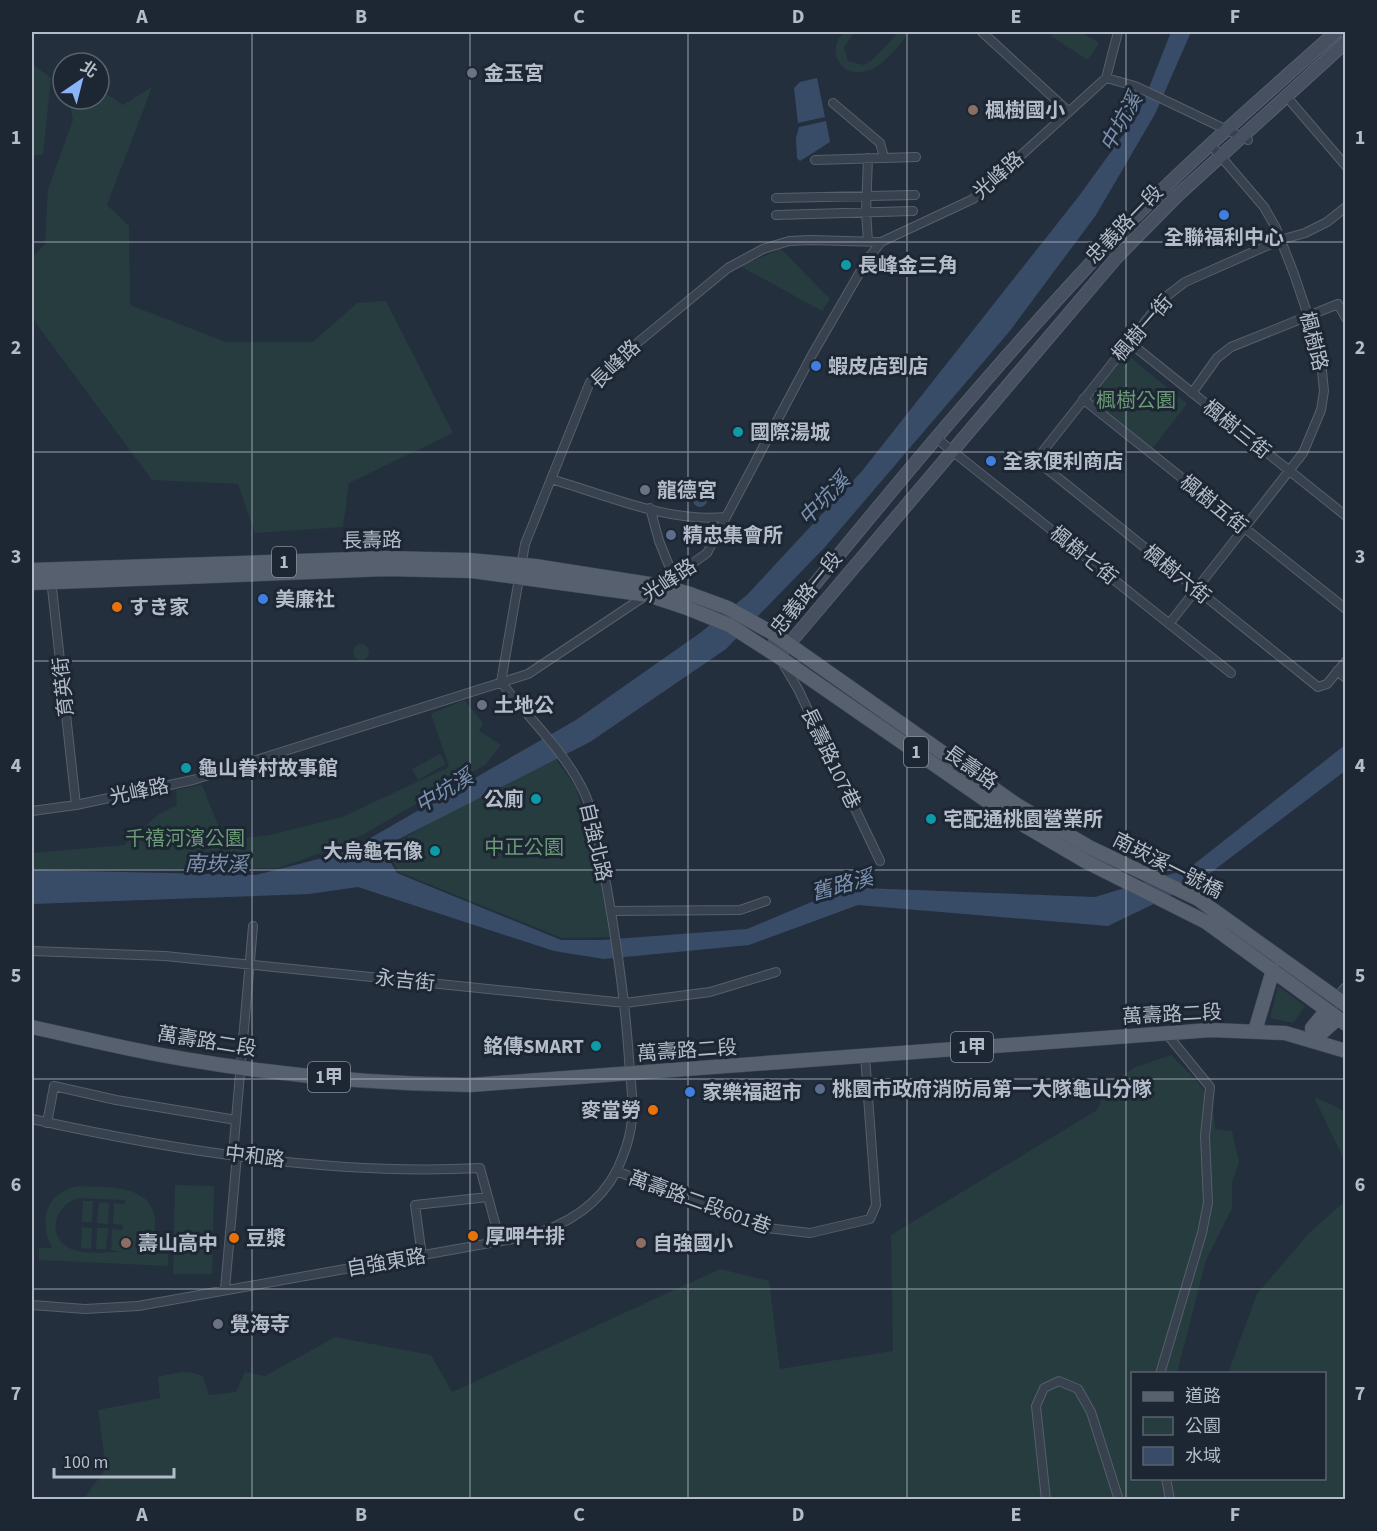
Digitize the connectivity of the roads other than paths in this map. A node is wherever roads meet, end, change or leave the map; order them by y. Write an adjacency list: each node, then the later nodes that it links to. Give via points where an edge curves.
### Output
1 (982, 32): 8 (street)
2 (1118, 32): 5 (street)
3 (1336, 32): 9 (main road, 忠義路一段)
4 (1346, 42): 6 (main road, 忠義路一段)
5 (1106, 78): 8 (street, 光峰路); 9 (street, via 1140,88)
6 (1286, 96): 10 (main road, 忠義路一段); 17 (street)
7 (833, 103): 13 (street, via 880,142)
8 (1068, 111): 27 (street, 光峰路, via 973,199)
9 (1227, 130): 10 (street); 11 (main road, 忠義路一段)
10 (1244, 138): 12 (main road, 忠義路一段)
11 (1211, 145): 12 (street, 楓樹路); 33 (main road, 忠義路一段, via 1102,251)
12 (1221, 155): 26 (street, 楓樹路, via 1264,207); 34 (main road, 忠義路一段, via 1116,258)
13 (884, 157): 14 (street); 15 (street)
14 (916, 157)
15 (868, 158): 16 (street); 19 (street)
16 (815, 160)
17 (1346, 166)
18 (915, 195): 19 (street)
19 (867, 196): 20 (street); 23 (street)
20 (776, 198)
21 (1346, 207): 26 (street, 楓樹一街, via 1312,229)
22 (913, 211): 23 (street)
23 (866, 212): 24 (street); 25 (street)
24 (776, 215)
25 (868, 240): 27 (street, 長峰路); 37 (street, 長峰路, via 789,241 762,249 728,268 591,382)
26 (1280, 240): 28 (street, 楓樹路); 30 (street, 楓樹一街, via 1185,282 1163,299)
27 (881, 242): 40 (street, 光峰路, via 812,355)
28 (1308, 314): 29 (street, via 1338,303); 31 (street, via 1231,347 1217,358); 36 (street, 楓樹路, via 1320,351 1324,391 1311,437)
29 (1346, 318)
30 (1129, 342): 31 (street, 楓樹三街); 32 (street, 楓樹一街)
31 (1192, 393): 36 (street, 楓樹三街)
32 (1083, 399): 35 (street, 楓樹一街); 41 (street, 楓樹五街)
33 (936, 438): 34 (street, 楓樹七街); 53 (main road, 忠義路一段)
34 (951, 450): 52 (street, 楓樹七街); 54 (main road, 忠義路一段)
35 (1036, 460): 48 (street, 楓樹六街)
36 (1290, 471): 39 (street, 楓樹三街); 41 (street, 楓樹路)
37 (551, 479): 38 (street); 43 (street, 長峰路)
38 (650, 508): 40 (street, via 708,519); 45 (street, via 658,541)
39 (1346, 516)
40 (726, 517): 45 (street, 光峰路, via 707,553)
41 (1245, 528): 48 (street, 楓樹路); 51 (street, 楓樹五街)
42 (32, 570): 44 (main road, 長壽路 / 1)
43 (518, 570): 44 (main road, 長壽路 / 1, via 357,565); 47 (main road, 長壽路 / 1); 49 (main road, 長壽路 / 1); 60 (street, 長峰路)
44 (50, 576): 46 (main road, 長壽路 / 1); 61 (street, 育英街)
45 (674, 578): 47 (street, 光峰路)
46 (32, 583)
47 (662, 586): 49 (street, 光峰路); 50 (main road, 長壽路 / 1)
48 (1197, 589): 52 (street, 楓樹路); 57 (street, 楓樹六街, via 1318,687 1327,684)
49 (648, 595): 50 (main road, 長壽路 / 1); 60 (street, 光峰路, via 528,674)
50 (707, 607): 53 (main road, 長壽路 / 1); 55 (main road, 長壽路 / 1)
51 (1346, 609)
52 (1169, 624): 58 (street, 楓樹七街)
53 (774, 634): 54 (main road, 長壽路 / 1); 55 (main road, 忠義路一段)
54 (788, 644): 55 (main road, 忠義路一段); 63 (main road, 長壽路 / 1, via 1017,805)
55 (779, 657): 64 (street, 長壽路107巷); 65 (main road, 長壽路 / 1, via 1010,817)
56 (1346, 661): 57 (street)
57 (1337, 671): 59 (street)
58 (1231, 673)
59 (1346, 678)
60 (501, 682): 61 (street, 光峰路, via 193,780); 67 (street, 自強北路, via 540,726 588,802)
61 (76, 805): 62 (street, 光峰路)
62 (32, 811)
63 (1089, 847): 74 (main road, 南崁溪一號橋 / 1, via 1198,899)
64 (880, 861)
65 (1084, 861): 71 (main road, 南崁溪一號橋 / 1, via 1222,933)
66 (766, 901): 67 (street, via 740,910)
67 (611, 911): 73 (street, 自強北路)
68 (253, 926): 70 (street)
69 (32, 951): 70 (street, 永吉街)
70 (251, 964): 73 (street, 永吉街); 81 (street)
71 (1273, 970): 74 (main road, 1); 76 (main road)
72 (776, 972): 73 (street, 永吉街, via 710,992)
73 (625, 1003): 82 (street)
74 (1341, 1007): 78 (main road)
75 (32, 1028): 81 (main road, 萬壽路二段 / 1甲)
76 (1255, 1031): 77 (main road, 萬壽路二段 / 1甲); 78 (main road, 萬壽路二段 / 1甲)
77 (1166, 1033): 80 (main road, 萬壽路二段 / 1甲); 93 (street, via 1210,1087 1205,1136 1208,1203)
78 (1314, 1040): 79 (main road, 萬壽路二段 / 1甲)
79 (1346, 1051)
80 (865, 1056): 82 (main road, 萬壽路二段 / 1甲); 87 (street, 萬壽路二段601巷, via 876,1205 870,1219 810,1233 766,1228)
81 (242, 1068): 82 (main road, 萬壽路二段 / 1甲, via 471,1085); 84 (street)
82 (630, 1073): 87 (street, 自強東路, via 631,1128)
83 (32, 1119): 85 (street, 中和路)
84 (236, 1120): 85 (street, via 54,1086); 86 (street)
85 (47, 1123): 86 (street, 中和路, via 109,1137)
86 (235, 1155): 88 (street, 中和路, via 371,1167 480,1168); 91 (street)
87 (616, 1171): 89 (street, 自強東路, via 604,1190 578,1215 543,1232)
88 (488, 1197): 89 (street); 90 (street, via 415,1205)
89 (500, 1241): 90 (street, 自強東路)
90 (422, 1256): 91 (street, 自強東路)
91 (225, 1290): 92 (street, 自強東路, via 138,1306 85,1309)
92 (32, 1305)
93 (1161, 1372)
94 (1166, 1480): 97 (street)
95 (1046, 1500): 96 (street, via 1036,1406 1044,1388 1059,1381 1078,1389 1091,1412)
96 (1119, 1500)
97 (1170, 1500)

